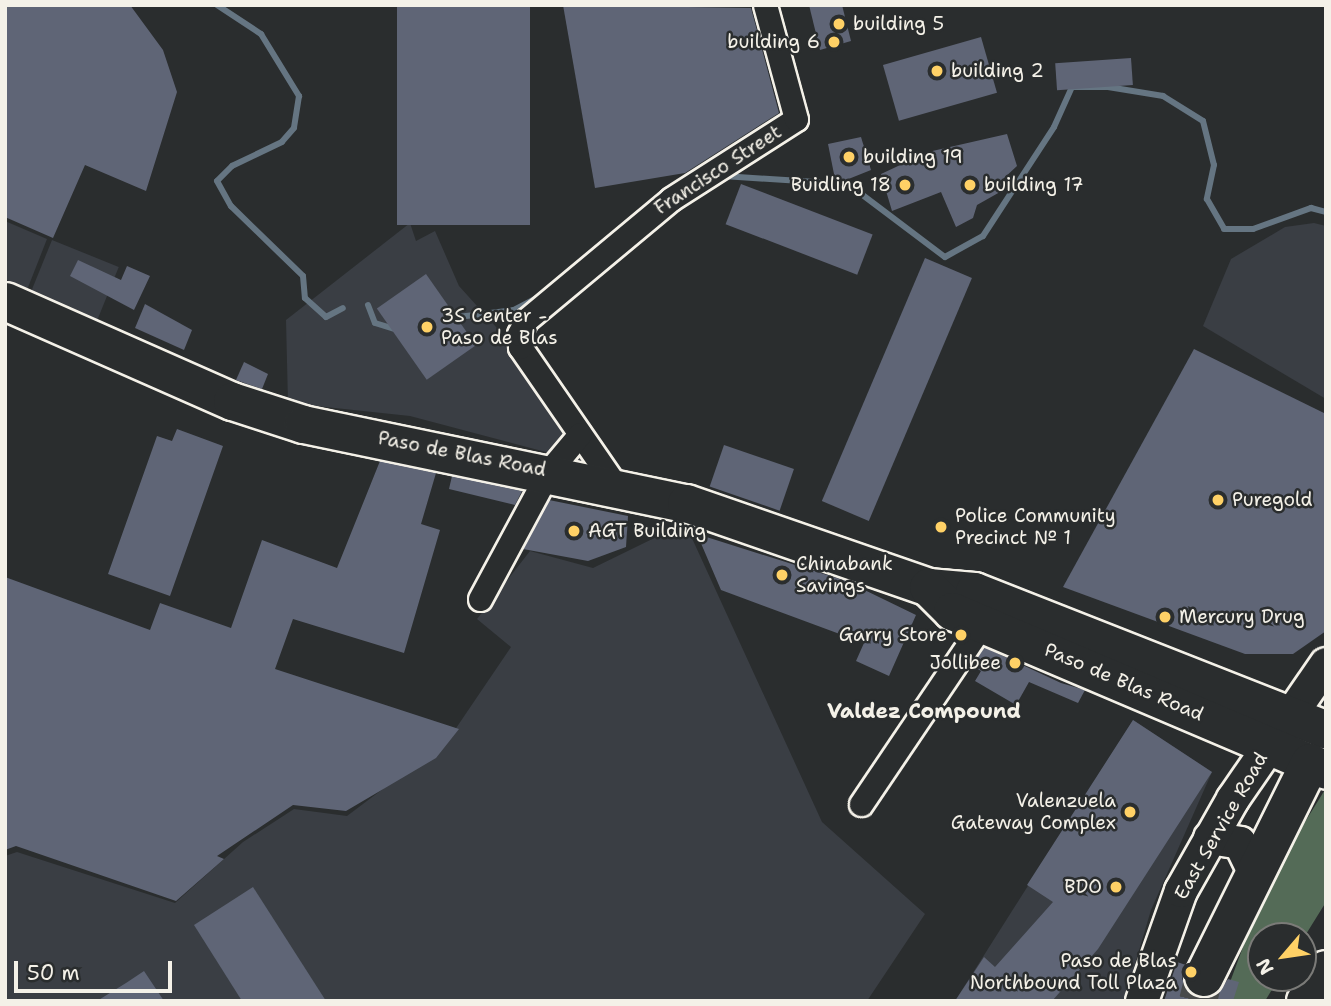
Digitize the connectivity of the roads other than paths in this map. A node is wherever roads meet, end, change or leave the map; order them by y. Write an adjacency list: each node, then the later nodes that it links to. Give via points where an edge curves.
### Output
1 (765, 5): 3 (street, Francisco Street, via 796,119 671,198 526,320 519,334 520,347)
2 (5, 300): 4 (main road, Paso de Blas Road, via 232,401 303,424)
3 (580, 434): 4 (street); 5 (street, Francisco Street)
4 (549, 471): 5 (main road, Paso de Blas Road); 7 (street)
5 (616, 486): 6 (main road, Paso de Blas Road, via 733,518)
6 (928, 587): 8 (main road, Paso de Blas Road, via 952,611); 10 (main road, Paso de Blas Road, via 974,592)
7 (480, 599)
8 (983, 623): 10 (main road, Paso de Blas Road); 12 (street)
9 (1326, 664): 10 (main road, East Service Road)
10 (1279, 729): 11 (main road, Paso de Blas Road); 13 (main road, East Service Road)
11 (1322, 749): 14 (highway)
12 (861, 804)
13 (1210, 838): 14 (main road, via 1240,844); 17 (main road, East Service Road, via 1165,926)
14 (1253, 870): 16 (highway)
15 (1326, 970): 18 (highway)
16 (1205, 977)
17 (1142, 1001)
18 (1306, 1001)

